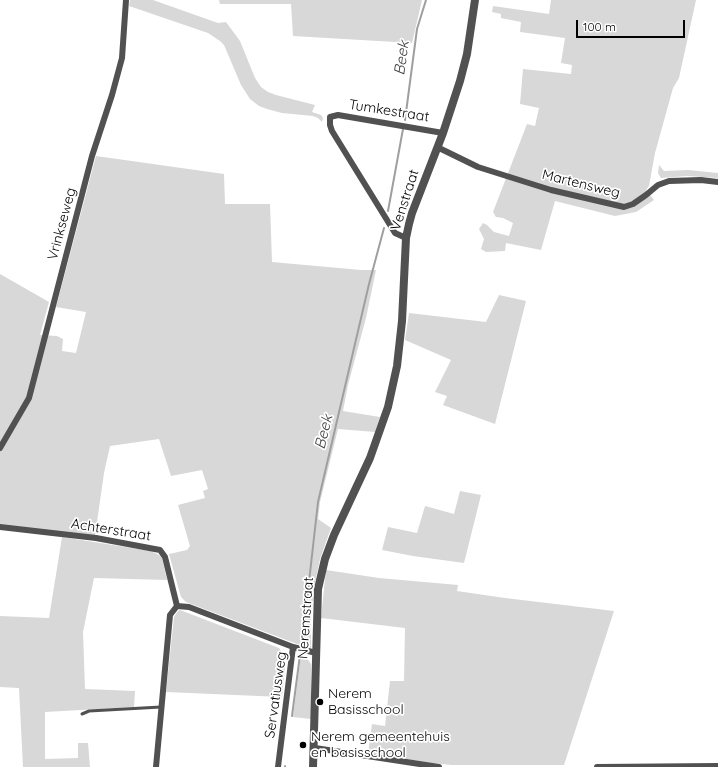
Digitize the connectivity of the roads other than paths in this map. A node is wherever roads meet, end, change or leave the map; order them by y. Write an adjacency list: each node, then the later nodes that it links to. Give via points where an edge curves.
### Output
1 (126, 0): 7 (street, Vrinkseweg, via 122,58 92,156 29,398)
2 (475, 0): 3 (street, Venstraat, via 467,54)
3 (444, 133): 4 (street, Venstraat); 6 (street, Tumkestraat, via 338,115 330,117 332,131 395,233)
4 (437, 147): 5 (street, Martensweg, via 478,167 551,190 624,207 633,204 658,185 669,181); 6 (street, Venstraat, via 412,213)
5 (718, 182)
6 (406, 238): 8 (street, Venstraat, via 397,366 388,407)
7 (0, 448)
8 (370, 458): 12 (street, Neremstraat, via 325,559 318,589)
9 (0, 527): 10 (street, Achterstraat, via 96,538 160,550 165,556 171,575)
10 (177, 606): 11 (street, via 189,607); 13 (street, via 170,615)
11 (293, 647): 12 (street, Servatiusweg); 18 (street, Servatiusweg)
12 (316, 653): 15 (street, Neremstraat)
13 (163, 707): 14 (lane, via 89,711); 17 (street)
14 (82, 714)
15 (315, 748): 19 (street, Neremstraat); 20 (street)
16 (718, 766): 21 (street)
17 (156, 767)
18 (278, 767)
19 (313, 767)
20 (439, 767)
21 (597, 767)

